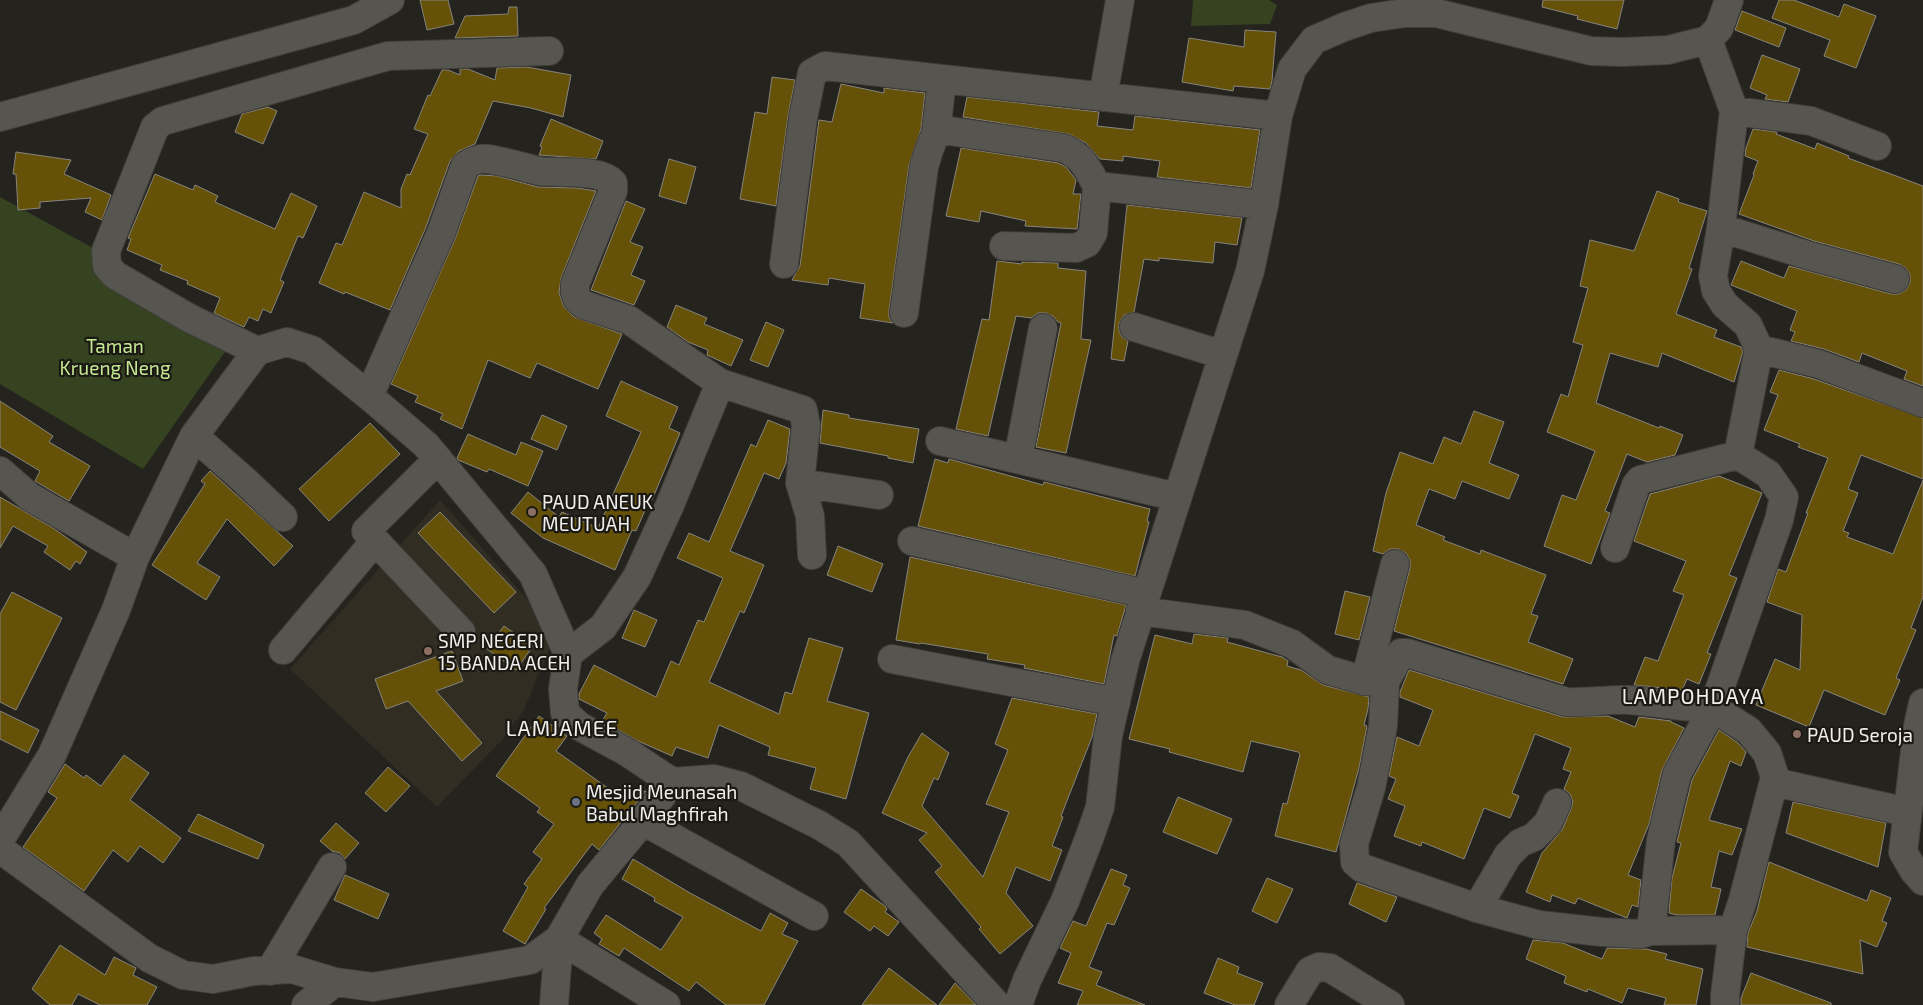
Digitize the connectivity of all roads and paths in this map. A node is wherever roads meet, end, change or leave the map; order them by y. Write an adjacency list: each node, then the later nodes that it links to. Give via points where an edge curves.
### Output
1 (390, 0): 10 (street, via 354,20)
2 (1120, 0): 7 (street)
3 (1729, 0): 4 (street, via 1719,28)
4 (1708, 40): 8 (street); 9 (street, via 1668,50 1590,50 1436,13 1371,18 1314,40 1292,69)
5 (549, 51): 23 (street, via 388,56 163,121 154,127 106,251 107,266 189,318)
6 (942, 79): 7 (street); 11 (street); 17 (street, via 826,66 812,73)
7 (1103, 97): 9 (street)
8 (1734, 111): 12 (street, via 1811,121); 15 (street)
9 (1278, 116): 14 (street)
10 (0, 117)
11 (936, 133): 13 (street, via 950,131 1063,148 1075,153); 19 (street, via 924,167)
12 (1878, 146)
13 (1097, 186): 14 (street); 16 (street, via 1093,233 1087,243 1076,248)
14 (1264, 205): 24 (street, via 1250,271)
15 (1721, 228): 18 (street); 22 (street, via 1712,276 1716,291 1725,305 1748,325)
16 (1004, 246)
17 (784, 264)
18 (1896, 279)
19 (904, 313)
20 (1134, 327): 24 (street)
21 (1043, 328): 32 (street)
22 (1758, 349): 27 (street, via 1819,364); 30 (street)
23 (257, 351): 26 (street, via 287,342 312,350); 28 (street)
24 (1223, 356): 36 (street)
25 (720, 383): 26 (street, via 629,320 578,300 576,284 613,191 613,183 608,178 569,171 541,171 485,158 465,166 441,233); 34 (street, via 802,410 806,425); 47 (street, via 637,577 603,627)
26 (369, 396): 31 (street)
27 (1923, 403)
28 (194, 436): 37 (street); 42 (street)
29 (940, 441): 32 (street)
30 (1738, 455): 40 (street, via 1640,480); 52 (street, via 1768,474 1784,497 1779,520)
31 (438, 459): 38 (street, via 366,531); 47 (street, via 533,574)
32 (1018, 459): 36 (street)
33 (0, 471): 42 (street, via 30,498)
34 (800, 483): 35 (street); 41 (street, via 810,516)
35 (879, 495)
36 (1177, 497): 44 (street)
37 (283, 517)
38 (375, 540): 45 (street); 46 (street)
39 (912, 541): 44 (street)
40 (1615, 548)
41 (812, 555)
42 (134, 558): 58 (street, via 116,610 52,755)
43 (1395, 564): 49 (street)
44 (1143, 602): 49 (street, via 1244,625 1292,644 1328,670); 50 (street)
45 (461, 632)
46 (283, 650)
47 (568, 654): 53 (street, via 563,688 565,713 579,726)
48 (892, 659): 50 (street)
49 (1375, 682): 52 (street, via 1401,653 1407,653 1567,702 1627,700); 62 (street, via 1383,726 1372,788 1354,844 1355,862 1362,868)
50 (1116, 702): 74 (street, via 1108,736 1100,807 1065,901)
51 (1923, 702): 56 (street)
52 (1713, 708): 54 (street, via 1749,731 1767,753); 65 (street, via 1677,774 1661,840)
53 (672, 782): 57 (street); 73 (street, via 714,779 741,786 848,843)
54 (1774, 782): 56 (street); 64 (street)
55 (1557, 802): 62 (street, via 1548,823 1508,856)
56 (1907, 812): 61 (street, via 1903,852)
57 (643, 821): 63 (street); 66 (street, via 590,884)
58 (0, 840)
59 (0, 849): 67 (street, via 149,958 183,975 213,979)
60 (332, 867): 67 (street)
61 (1923, 881)
62 (1477, 908): 65 (street, via 1539,926 1640,934)
63 (814, 916)
64 (1733, 930): 65 (street); 77 (street)
65 (1651, 931)
66 (559, 938): 69 (street, via 530,960); 71 (street); 72 (street)
67 (270, 971): 68 (street, via 292,969)
68 (335, 982): 69 (street); 70 (street)
69 (372, 996)
70 (306, 1005)
71 (554, 1005)
72 (666, 1005)
73 (997, 1005)
74 (1018, 1005)
75 (1290, 1005): 76 (street, via 1310,971 1319,967 1330,968)
76 (1390, 1005)
77 (1725, 1005)

